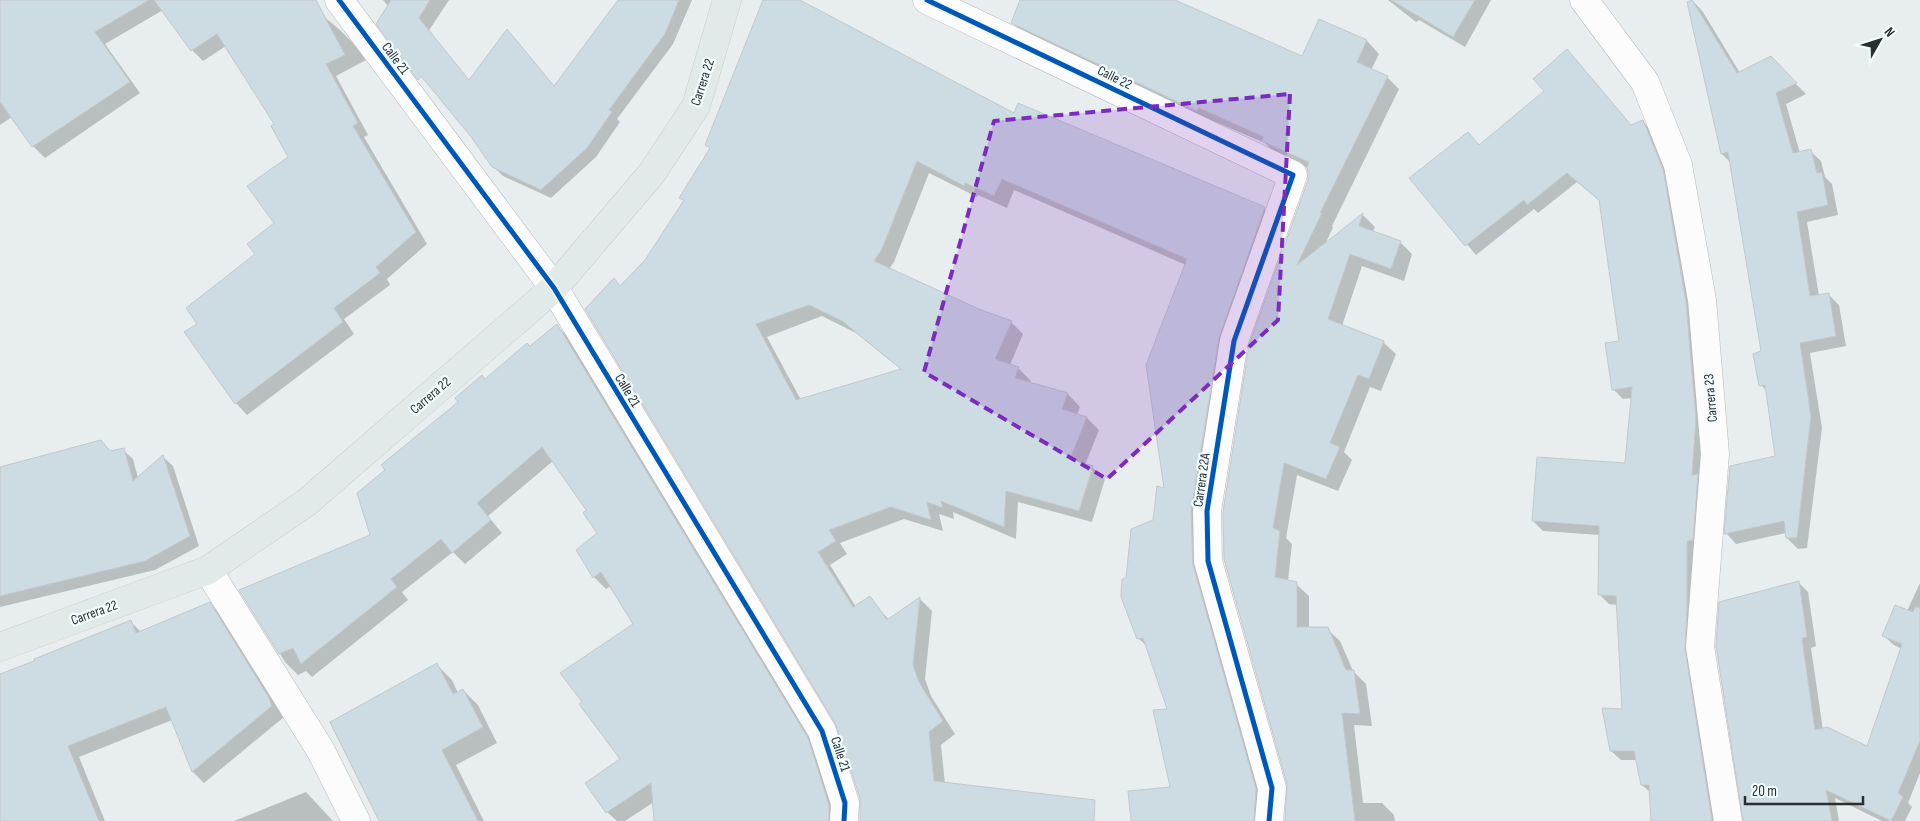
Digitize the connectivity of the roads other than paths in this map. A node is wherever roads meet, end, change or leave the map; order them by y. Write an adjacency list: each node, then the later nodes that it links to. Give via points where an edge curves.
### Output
1 (339, 0): 6 (street, Calle 21)
2 (726, 0): 6 (main road, Carrera 22, via 696,106 652,174)
3 (927, 0): 5 (street, Calle 22)
4 (1584, 0): 12 (street, Carrera 23, via 1645,82 1678,165 1702,300 1715,454 1700,647)
5 (1293, 175): 11 (street, Carrera 22A, via 1234,341 1207,511 1208,561 1272,788)
6 (554, 288): 7 (main road, Carrera 22, via 306,503); 10 (street, Calle 21, via 822,731 845,803)
7 (208, 570): 8 (main road, Carrera 22); 9 (street, via 321,751)
8 (0, 647)
9 (356, 821)
10 (844, 821)
11 (1269, 821)
12 (1728, 821)

